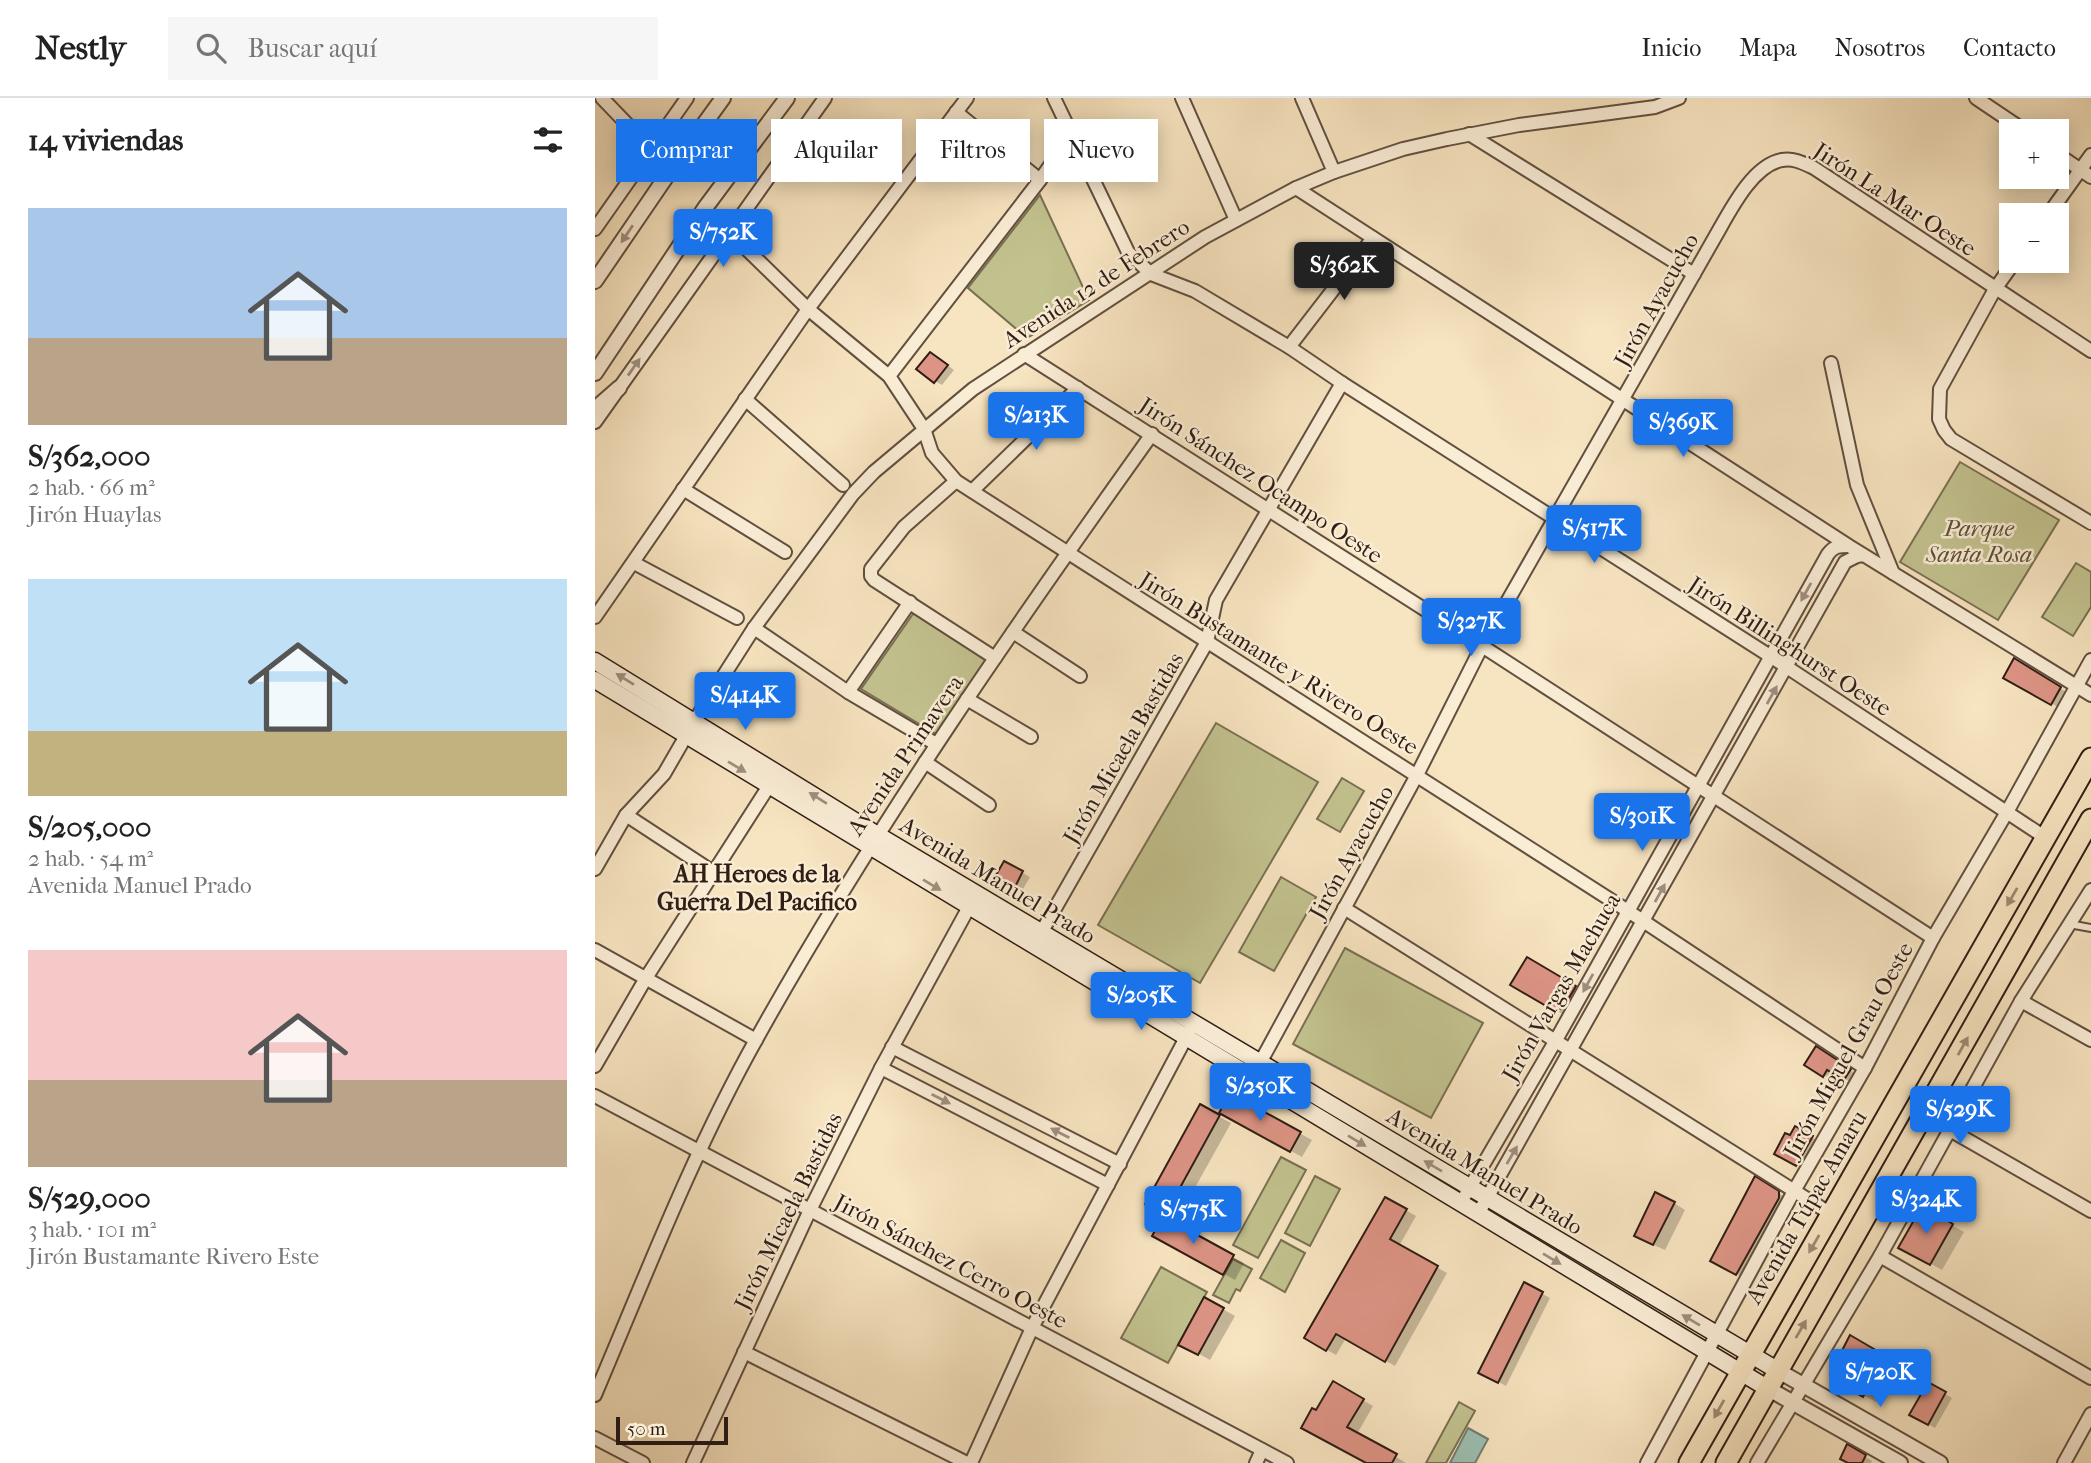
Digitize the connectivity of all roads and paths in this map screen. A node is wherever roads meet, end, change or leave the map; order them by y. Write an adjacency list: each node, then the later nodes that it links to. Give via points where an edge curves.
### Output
1 (602, 98): 14 (street)
2 (687, 98): 15 (street)
3 (723, 98): 37 (street, one-way to 37)
4 (787, 98): 44 (street, via 705,208)
5 (825, 98): 32 (street)
6 (967, 98): 13 (street)
7 (1054, 98): 16 (street)
8 (1182, 98): 30 (street)
9 (1302, 98): 22 (street)
10 (1679, 98): 12 (street, Avenida 12 de Febrero)
11 (1976, 98): 17 (street)
12 (1650, 102): 18 (street, Avenida 12 de Febrero)
13 (956, 112): 25 (street); 39 (street)
14 (622, 119)
15 (672, 119)
16 (1064, 119)
17 (2007, 119)
18 (1469, 134): 22 (street, Avenida 12 de Febrero); 36 (street)
19 (2091, 155): 23 (street)
20 (1780, 160): 36 (street, Jirón Ayacucho, via 1751,180); 38 (street, Jirón La Mar Oeste, via 1814,168)
21 (2069, 162): 23 (street)
22 (1334, 172): 28 (street, Avenida 12 de Febrero)
23 (2086, 173): 29 (street)
24 (1044, 174): 25 (street)
25 (1040, 180): 45 (street)
26 (627, 182): 31 (street)
27 (1095, 182): 35 (street, via 1128,252)
28 (1296, 188): 30 (street, Avenida 12 de Febrero); 33 (street)
29 (2059, 203)
30 (1236, 220): 35 (street, Avenida 12 de Febrero)
31 (595, 229)
32 (729, 232): 39 (street, Jirón Bustamante y Rivero Oeste); 47 (street, one-way to 32)
33 (1373, 238): 40 (street); 50 (street)
34 (2006, 273): 38 (street)
35 (1151, 274): 40 (street, Jirón Billinghurst Oeste, via 1195,291); 42 (street, Avenida 12 de Febrero)
36 (1694, 274): 50 (street, Jirón Ayacucho)
37 (595, 281)
38 (1995, 289): 41 (street, Jirón La Mar Oeste); 61 (street, via 1940,389 1939,419 1951,439)
39 (808, 309): 45 (street, Jirón Bustamante y Rivero Oeste); 49 (street)
40 (1289, 347): 46 (street, Jirón Billinghurst Oeste)
41 (2091, 351)
42 (1024, 354): 48 (street, Jirón Sánchez Ocampo Oeste); 53 (street, Avenida 12 de Febrero)
43 (1831, 363): 67 (street, via 1857,485)
44 (595, 373)
45 (890, 376): 53 (street, Jirón Bustamante y Rivero Oeste)
46 (1342, 383): 59 (street, Jirón Micaela Bastidas); 60 (street, Jirón Billinghurst Oeste)
47 (619, 388): 51 (street); 52 (street)
48 (1078, 388): 54 (street, Jirón Sánchez Ocampo Oeste); 58 (street)
49 (745, 399): 56 (street); 57 (street)
50 (1623, 400): 60 (street, Jirón Ayacucho); 62 (street)
51 (595, 409)
52 (595, 422)
53 (924, 429): 55 (street, Jirón Bustamante y Rivero Oeste, via 932,453); 71 (street, Avenida 12 de Febrero, via 853,494)
54 (1151, 434): 59 (street, Jirón Sánchez Ocampo Oeste); 64 (street, Avenida Primavera)
55 (956, 481): 58 (street, Jirón Bustamante y Rivero Oeste); 68 (street, via 904,527 870,569 874,580)
56 (843, 485)
57 (683, 489): 63 (street); 66 (street)
58 (972, 491): 64 (street, Jirón Bustamante y Rivero Oeste)
59 (1267, 508): 73 (street, Jirón Micaela Bastidas, via 1216,600); 74 (street, Jirón Sánchez Ocampo Oeste)
60 (1555, 520): 74 (street, Jirón Ayacucho); 75 (street, Jirón Billinghurst Oeste)
61 (2091, 523)
62 (1849, 546): 65 (street); 75 (street, Jirón Vargas Machuca, one-way to 75, via 1832,548)
63 (785, 552)
64 (1067, 553): 72 (street, Avenida Primavera); 73 (street, Jirón Bustamante y Rivero Oeste)
65 (1863, 555): 67 (street); 79 (street, Jirón Vargas Machuca, via 1845,562)
66 (634, 563): 69 (street); 70 (street)
67 (1893, 574): 82 (street)
68 (910, 602): 76 (street); 83 (street)
69 (595, 617)
70 (737, 618)
71 (754, 628): 83 (street); 86 (street, Avenida 12 de Febrero)
72 (1013, 632): 76 (street, Avenida Primavera); 80 (street)
73 (1207, 642): 91 (street, Jirón Bustamante y Rivero Oeste); 111 (street, Jirón Micaela Bastidas)
74 (1482, 646): 91 (street, Jirón Ayacucho); 93 (street, Jirón Sánchez Ocampo Oeste)
75 (1770, 656): 79 (street, Jirón Billinghurst Oeste); 93 (street, Jirón Vargas Machuca)
76 (995, 658): 85 (street, Avenida Primavera)
77 (2091, 660): 82 (street, Jirón Miguel Grau Oeste)
78 (595, 661): 86 (main road, Avenida Manuel Prado, one-way to 78)
79 (1786, 669): 94 (street, Jirón Vargas Machuca, one-way to 79); 96 (street, Jirón Billinghurst Oeste)
80 (1080, 676)
81 (595, 680): 86 (main road, Avenida Manuel Prado)
82 (2077, 687): 84 (street); 96 (street, Jirón Miguel Grau Oeste)
83 (848, 691): 88 (street)
84 (2091, 695)
85 (967, 699): 87 (street); 88 (street, Avenida Primavera)
86 (690, 729): 92 (main road, Avenida Manuel Prado); 97 (street, Avenida 12 de Febrero, via 664,774)
87 (1031, 737)
88 (936, 744): 90 (street, Avenida Primavera)
89 (2091, 758): 99 (highway, Avenida Túpac Amaru)
90 (925, 762): 95 (street); 100 (street, Avenida Primavera)
91 (1417, 775): 105 (street, Jirón Ayacucho); 106 (street, Jirón Bustamante y Rivero Oeste)
92 (773, 780): 100 (main road, Avenida Manuel Prado); 102 (street)
93 (1699, 786): 94 (street, Jirón Sánchez Ocampo Oeste); 106 (street, Jirón Vargas Machuca)
94 (1715, 797): 107 (street, Jirón Vargas Machuca, one-way to 94); 110 (street, Jirón Sánchez Ocampo Oeste)
95 (989, 804)
96 (2007, 813): 99 (street, Jirón Billinghurst Oeste); 110 (street, Jirón Miguel Grau Oeste)
97 (626, 815): 101 (street, Avenida 12 de Febrero); 102 (street)
98 (2091, 819): 144 (highway, one-way to 98)
99 (2046, 838): 137 (highway, Avenida Túpac Amaru, one-way to 137)
100 (872, 840): 104 (main road, Avenida Manuel Prado, one-way to 104); 111 (main road, Avenida Manuel Prado); 116 (street, Avenida Primavera)
101 (595, 869)
102 (713, 872): 113 (street)
103 (2091, 890): 108 (street)
104 (969, 907): 111 (main road, Avenida Manuel Prado); 119 (street, Jirón Micaela Bastidas)
105 (1344, 908): 117 (street); 121 (street, Jirón Ayacucho)
106 (1628, 911): 107 (street, Jirón Bustamante y Rivero Oeste); 117 (street, Jirón Vargas Machuca, one-way to 117)
107 (1644, 922): 120 (street, Jirón Vargas Machuca); 124 (street, Jirón Bustamante y Rivero Oeste)
108 (2070, 925): 109 (lane); 114 (street)
109 (2091, 928)
110 (1933, 938): 124 (street, Jirón Miguel Grau Oeste)
111 (1037, 939): 115 (main road, Avenida Manuel Prado)
112 (595, 950): 113 (street)
113 (646, 978): 116 (street); 122 (street)
114 (2021, 1000): 118 (street); 126 (street)
115 (1190, 1031): 121 (main road, Avenida Manuel Prado); 128 (street); 133 (main road, Avenida Manuel Prado, one-way to 133)
116 (755, 1040): 127 (street, Avenida Primavera)
117 (1556, 1040): 120 (street); 130 (street, Jirón Vargas Machuca)
118 (2091, 1040)
119 (892, 1047): 123 (street, Jirón Micaela Bastidas); 128 (street, one-way to 119)
120 (1572, 1049): 131 (street); 132 (street, Jirón Vargas Machuca, one-way to 120)
121 (1260, 1063): 130 (main road, Avenida Manuel Prado, one-way to 121)
122 (595, 1066)
123 (881, 1068): 129 (street, one-way to 129); 134 (street, Jirón Micaela Bastidas)
124 (1865, 1068): 131 (street, Jirón Miguel Grau Oeste)
125 (596, 1100): 127 (street, Jirón Sánchez Cerro Oeste)
126 (1950, 1130): 135 (street); 138 (street)
127 (700, 1152): 134 (street, Jirón Sánchez Cerro Oeste); 148 (street, Avenida Primavera)
128 (1120, 1164): 129 (street)
129 (1108, 1185): 139 (street)
130 (1470, 1188): 132 (main road, Avenida Manuel Prado); 133 (street, Jirón Vargas Machuca)
131 (1794, 1191): 137 (street); 140 (street, Jirón Miguel Grau Oeste)
132 (1487, 1198): 136 (street, Jirón Vargas Machuca); 140 (main road, Avenida Manuel Prado, one-way to 132)
133 (1461, 1204): 136 (main road, Avenida Manuel Prado)
134 (810, 1210): 139 (street, Jirón Sánchez Cerro Oeste); 141 (street, Jirón Micaela Bastidas)
135 (2091, 1211)
136 (1478, 1214): 142 (main road, Avenida Manuel Prado, one-way to 142)
137 (1831, 1214): 143 (highway, Avenida Túpac Amaru, one-way to 143)
138 (1880, 1256): 145 (street); 146 (street)
139 (1032, 1328): 152 (street, Jirón Sánchez Cerro Oeste); 155 (street)
140 (1716, 1335): 142 (street, Jirón Miguel Grau Oeste); 143 (main road, Avenida Manuel Prado)
141 (744, 1352): 154 (street, Jirón Micaela Bastidas); 155 (street)
142 (1706, 1352): 143 (main road, Avenida Manuel Prado); 158 (street, Jirón Miguel Grau Oeste)
143 (1745, 1364): 144 (main road, Avenida Manuel Prado); 147 (main road, Avenida Manuel Prado); 159 (highway, Avenida Túpac Amaru, one-way to 159)
144 (1777, 1370): 146 (street); 147 (highway)
145 (2091, 1378)
146 (1802, 1385): 149 (street); 163 (street)
147 (1767, 1388): 149 (street); 160 (highway)
148 (595, 1395)
149 (1792, 1402): 161 (street); 162 (street)
150 (2091, 1414): 164 (street)
151 (595, 1438): 153 (street)
152 (1262, 1450): 156 (street); 157 (street, Jirón Sánchez Cerro Oeste)
153 (643, 1463)
154 (693, 1463)
155 (969, 1463)
156 (1256, 1463)
157 (1287, 1463)
158 (1647, 1463)
159 (1689, 1463)
160 (1725, 1463)
161 (1757, 1463)
162 (1900, 1463)
163 (1940, 1463)
164 (2064, 1463)

